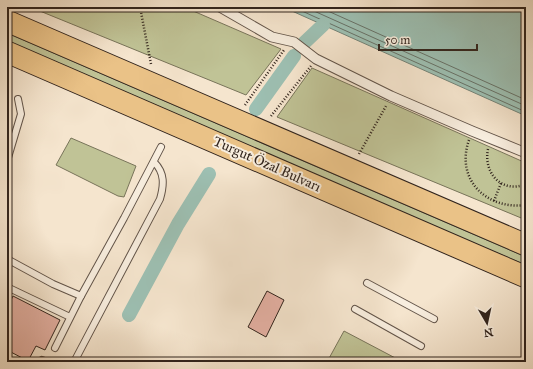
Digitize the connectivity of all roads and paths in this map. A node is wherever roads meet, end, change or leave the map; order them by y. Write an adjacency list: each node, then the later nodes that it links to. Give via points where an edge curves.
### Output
1 (140, 7): 7 (path)
2 (220, 7): 4 (street, via 272,37)
3 (7, 21): 23 (highway, Turgut Özal Bulvarı)
4 (290, 42): 6 (street, via 294,42); 10 (path)
5 (7, 52): 25 (highway, Turgut Özal Bulvarı)
6 (316, 59): 8 (street); 11 (path)
7 (152, 64)
8 (391, 96): 12 (street); 16 (path)
9 (18, 99): 17 (lane, via 21,114)
10 (245, 105)
11 (271, 116)
12 (472, 132): 13 (street); 21 (path, via 466,155 469,174 473,184)
13 (491, 139): 15 (street); 19 (path, via 486,156 487,163 492,176)
14 (161, 147): 18 (lane)
15 (526, 153)
16 (359, 154)
17 (7, 161)
18 (154, 162): 28 (lane); 34 (lane, via 161,170 164,182 160,199)
19 (501, 183): 20 (path, via 517,187); 21 (path)
20 (526, 184)
21 (494, 201): 22 (path, via 506,205)
22 (526, 204)
23 (526, 245)
24 (7, 260): 28 (lane)
25 (526, 277)
26 (367, 283): 31 (lane)
27 (7, 287): 30 (lane)
28 (81, 296): 30 (lane)
29 (355, 310): 32 (lane)
30 (70, 317): 33 (lane)
31 (434, 319)
32 (422, 346)
33 (55, 348)
34 (74, 362)

